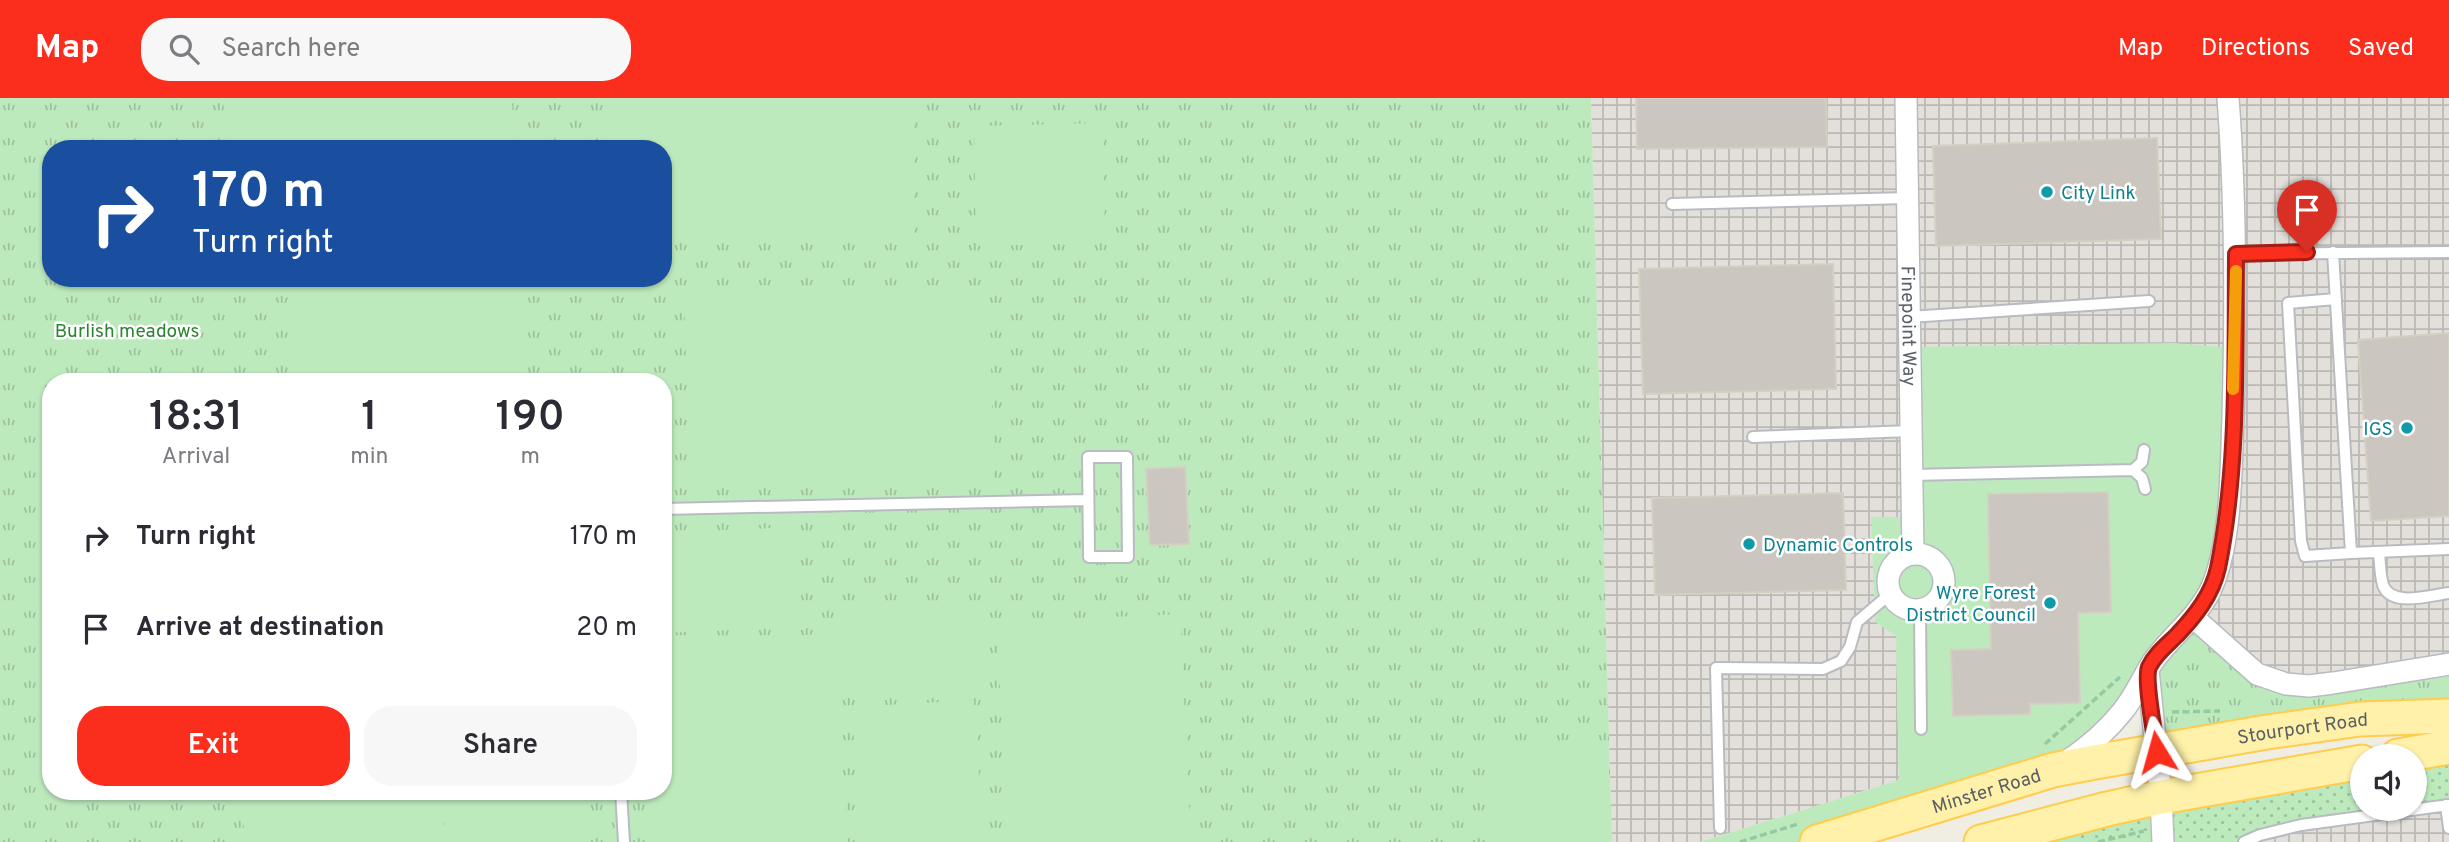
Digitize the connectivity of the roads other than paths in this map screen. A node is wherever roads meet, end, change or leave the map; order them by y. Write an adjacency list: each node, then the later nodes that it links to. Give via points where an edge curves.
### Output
1 (1906, 98): 3 (street, Finepoint Way)
2 (2228, 98): 7 (street)
3 (1908, 198): 4 (lane); 10 (street, Finepoint Way)
4 (1672, 204)
5 (2333, 252): 6 (lane); 7 (lane); 8 (lane)
6 (2449, 252)
7 (2236, 254): 26 (street, via 2231,472 2225,534 2213,583)
8 (2336, 299): 21 (lane); 21 (lane, via 2288,303 2301,541 2305,556)
9 (2149, 301): 10 (lane)
10 (1909, 317): 11 (street, Finepoint Way)
11 (1911, 431): 12 (lane); 15 (street, Finepoint Way)
12 (1753, 437)
13 (2144, 450): 14 (lane, via 2142,461)
14 (2133, 470): 15 (lane); 16 (lane)
15 (1912, 475): 22 (street, Finepoint Way)
16 (2145, 489)
17 (1088, 500): 17 (lane, via 1088,457 1127,457 1128,557 1089,557); 18 (lane)
18 (672, 509)
19 (2449, 549): 20 (lane)
20 (2379, 552): 21 (lane); 23 (lane, via 2386,592 2395,597)
21 (2351, 553)
22 (1913, 554): 24 (street, via 1896,561 1891,569); 25 (street, via 1938,564 1944,583 1937,601)
23 (2449, 593)
24 (1890, 594): 25 (street, via 1903,607); 39 (lane, via 1857,622 1841,662 1823,669 1716,668)
25 (1920, 610): 30 (lane)
26 (2194, 618): 27 (street, via 2257,674 2286,684 2309,686); 28 (street, via 2159,652)
27 (2449, 664)
28 (2148, 670): 33 (street); 34 (street, via 2123,711 2085,749)
29 (2449, 716): 33 (main road, Stourport Road, via 2360,719)
30 (1921, 729)
31 (2449, 747): 32 (main road)
32 (2427, 751)
33 (2157, 752): 34 (main road, Minster Road); 36 (street)
34 (2045, 760): 41 (main road, Minster Road)
35 (2350, 764): 36 (main road)
36 (2161, 797): 43 (main road); 44 (street)
37 (622, 800): 42 (lane)
38 (2448, 805): 40 (lane); 45 (lane, via 2301,825)
39 (1720, 828)
40 (2449, 828)
41 (1811, 832)
42 (624, 842)
43 (1981, 842)
44 (2163, 842)
45 (2244, 842)

